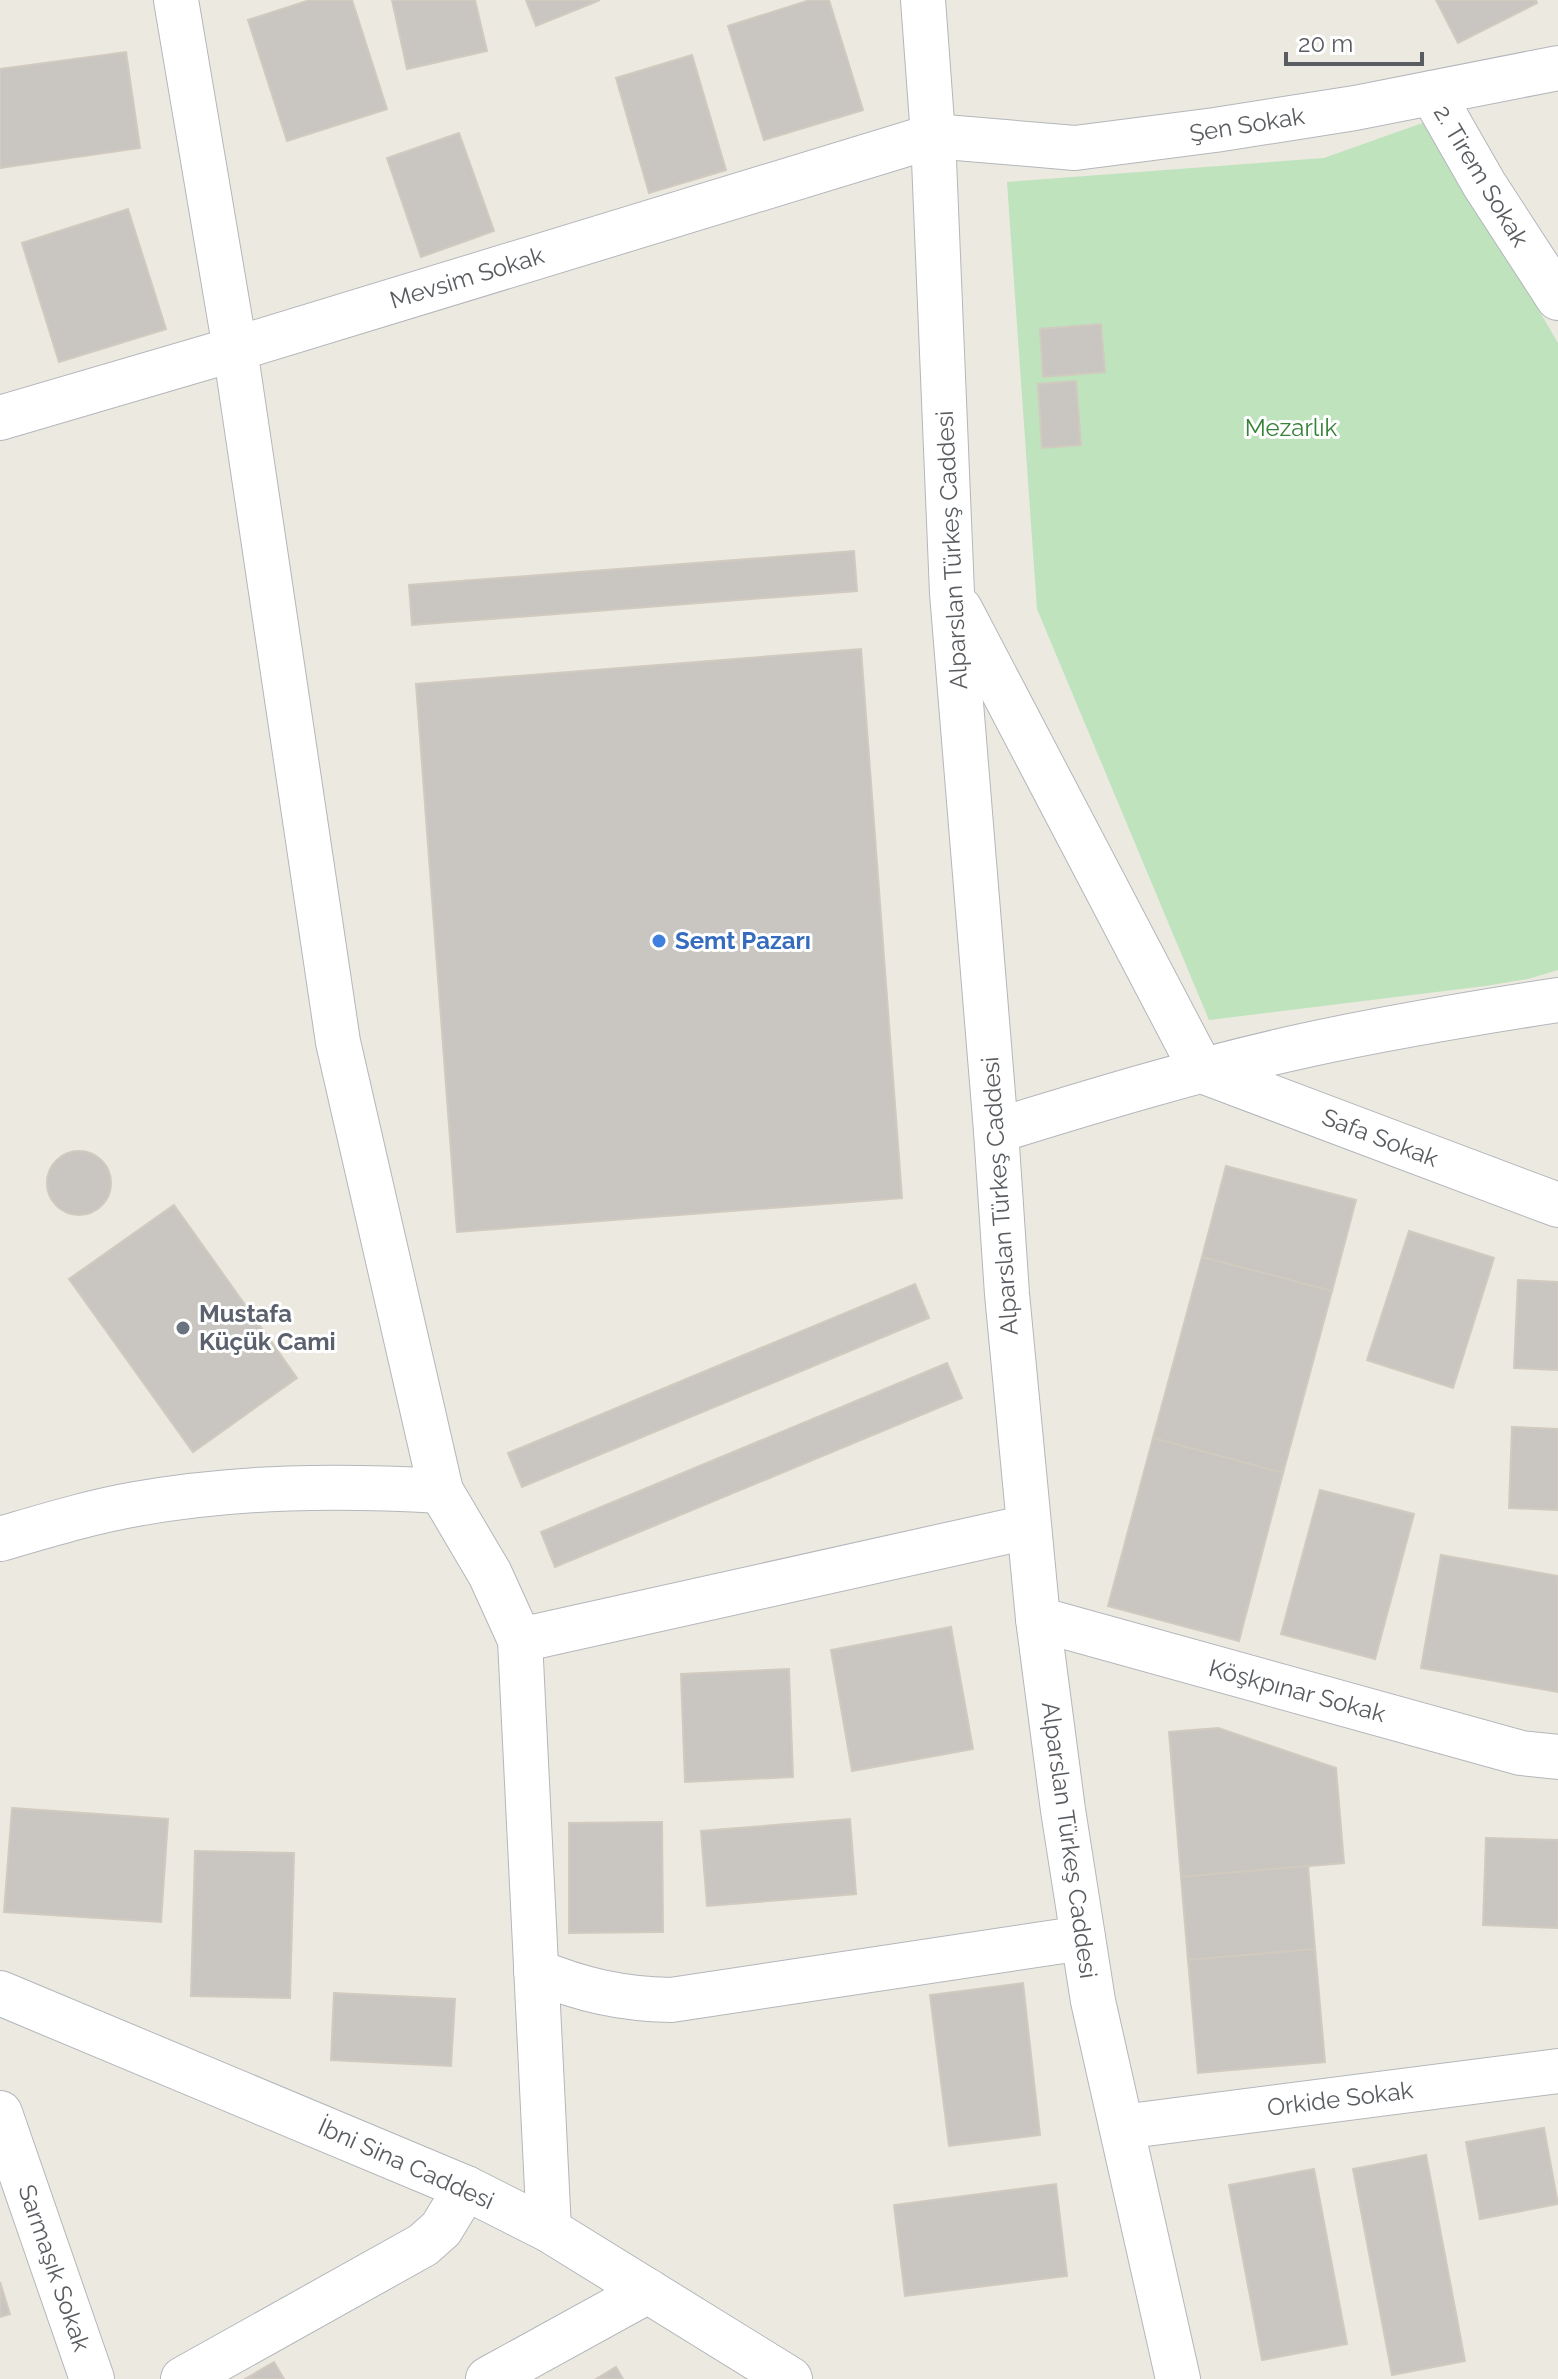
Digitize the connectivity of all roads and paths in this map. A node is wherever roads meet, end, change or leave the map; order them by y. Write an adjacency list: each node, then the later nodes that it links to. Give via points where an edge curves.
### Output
1 (176, 0): 7 (street)
2 (923, 0): 5 (street, Alparslan Türkeş Caddesi)
3 (1558, 68): 4 (street, Şen Sokak)
4 (1432, 93): 5 (street, Şen Sokak, via 1246,126 1075,148); 6 (street, 2. Tirem Sokak)
5 (933, 136): 7 (street, Mevsim Sokak); 9 (street, Alparslan Türkeş Caddesi)
6 (1558, 298)
7 (235, 349): 8 (street, Mevsim Sokak); 14 (street, via 338,1042)
8 (0, 418)
9 (952, 593): 11 (street); 12 (street, Alparslan Türkeş Caddesi)
10 (1558, 1000): 11 (street, via 1435,1019)
11 (1202, 1071): 12 (street); 13 (street, Safa Sokak)
12 (996, 1131): 15 (street, Alparslan Türkeş Caddesi)
13 (1558, 1205)
14 (441, 1491): 16 (street, via 364,1486 210,1493 133,1504); 18 (street, via 490,1574)
15 (1028, 1527): 17 (street, Alparslan Türkeş Caddesi); 18 (street)
16 (0, 1539)
17 (1038, 1619): 19 (street, Köşkpınar Sokak, via 1521,1753); 20 (street, Alparslan Türkeş Caddesi)
18 (520, 1640): 21 (street)
19 (1558, 1757)
20 (1083, 1938): 21 (street, via 671,2000 605,1995); 25 (street, Alparslan Türkeş Caddesi)
21 (536, 1971): 27 (street)
22 (0, 1993): 26 (street, İbni Sina Caddesi)
23 (1558, 2071): 25 (street, Orkide Sokak)
24 (0, 2113): 30 (street, Sarmaşık Sokak)
25 (1122, 2127): 29 (street, Alparslan Türkeş Caddesi)
26 (466, 2188): 27 (street, İbni Sina Caddesi); 31 (street, via 441,2229 423,2245)
27 (549, 2230): 28 (street, İbni Sina Caddesi)
28 (648, 2291): 32 (street); 33 (street, İbni Sina Caddesi)
29 (1187, 2376)
30 (92, 2379)
31 (183, 2379)
32 (488, 2379)
33 (790, 2379)

